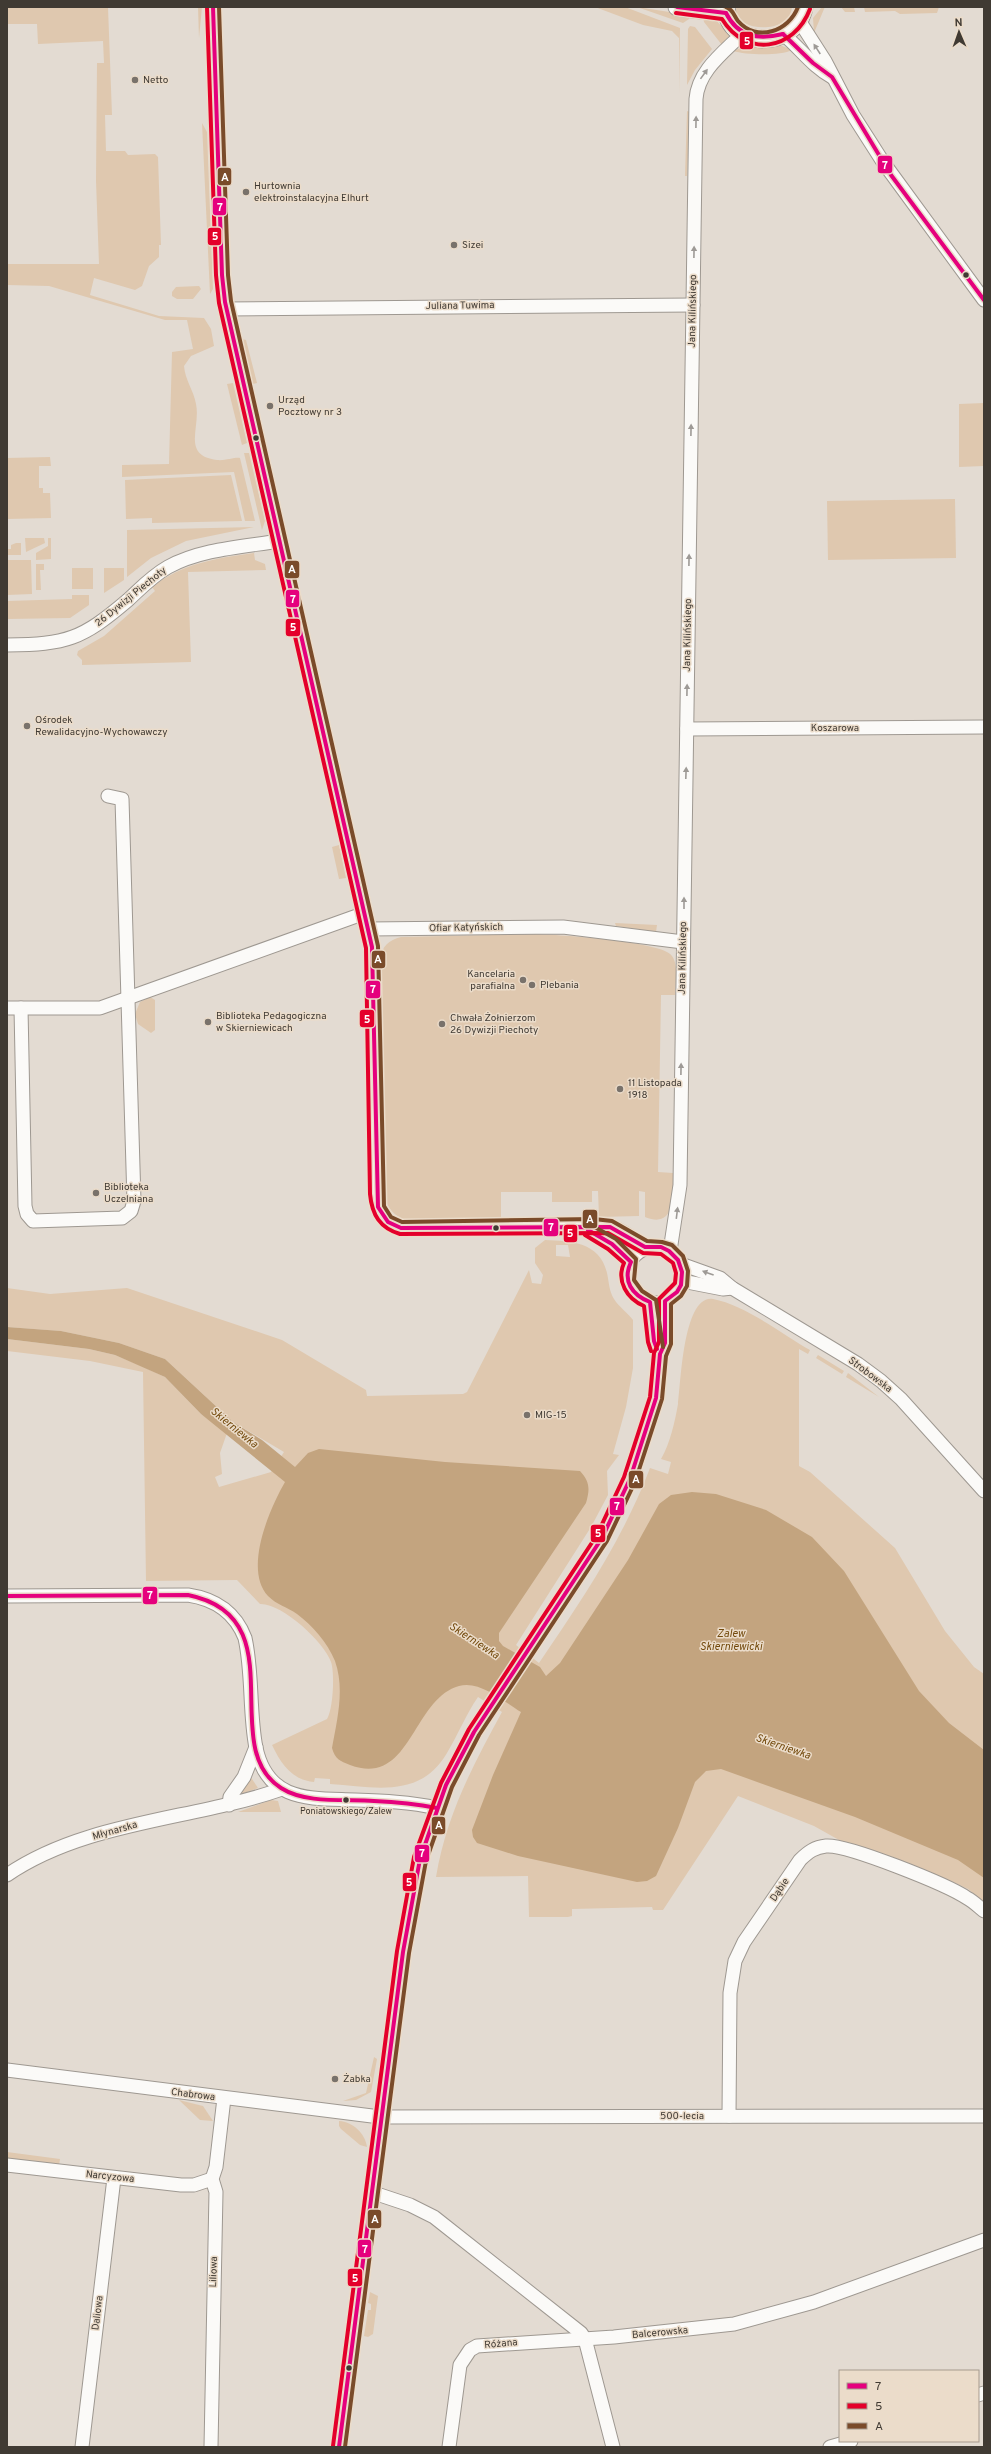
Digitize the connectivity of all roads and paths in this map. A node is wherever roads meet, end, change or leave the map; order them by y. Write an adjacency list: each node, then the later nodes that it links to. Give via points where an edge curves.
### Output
1 (213, 7): 10 (street, via 222,275)
2 (677, 7): 3 (main road)
3 (726, 10): 5 (main road, via 729,21)
4 (802, 14): 6 (main road); 7 (street, one-way to 4)
5 (742, 34): 6 (main road, via 759,39); 9 (street, Jana Kilińskiego, one-way to 5, via 697,87 707,70)
6 (783, 34): 7 (street, via 819,70)
7 (832, 77): 8 (street, via 887,169)
8 (984, 300)
9 (693, 305): 10 (street, Juliana Tuwima); 14 (street, Jana Kilińskiego, one-way to 9)
10 (226, 309): 11 (street)
11 (279, 541): 12 (street, 26 Dywizji Piechoty, via 210,552 183,560 154,576 108,616 80,635 49,644); 16 (street)
12 (7, 645)
13 (984, 727): 14 (street, Koszarowa)
14 (687, 728): 18 (street, Jana Kilińskiego, one-way to 14)
15 (108, 796): 19 (street, via 122,799)
16 (365, 913): 17 (street); 19 (street)
17 (369, 929): 18 (street, Ofiar Katyńskich, via 563,927); 22 (street, via 374,972 376,1202 381,1217 389,1225 401,1228)
18 (683, 942): 24 (street, Jana Kilińskiego, one-way to 18, via 680,1185)
19 (127, 998): 21 (street, via 100,1008); 21 (street, via 134,1201 131,1211 117,1220 33,1221 27,1214)
20 (7, 1008): 21 (street)
21 (21, 1008)
22 (583, 1227): 23 (street, via 596,1224 614,1227); 25 (street, via 612,1244)
23 (646, 1248): 24 (street, via 659,1247); 25 (street)
24 (670, 1251): 26 (street)
25 (631, 1262): 30 (street, via 627,1274 631,1290)
26 (681, 1264): 27 (street); 28 (street, Strobowska, one-way to 26, via 720,1278)
27 (682, 1280): 28 (street, Strobowska, via 723,1289); 29 (street, via 677,1292)
28 (732, 1288): 32 (street, Strobowska, via 858,1364 881,1381 901,1399)
29 (665, 1301): 30 (street); 31 (street, via 665,1343)
30 (650, 1302): 31 (street, via 654,1341)
31 (660, 1354): 37 (street, via 656,1398 639,1456 624,1493 590,1557 491,1705 452,1772)
32 (984, 1491)
33 (7, 1596): 34 (street, via 188,1595 202,1597 217,1604 229,1612 245,1638)
34 (256, 1747): 35 (street, via 266,1774); 36 (street, via 244,1776 230,1797)
35 (282, 1789): 36 (street, Młynarska); 37 (street, via 290,1794 308,1798 398,1802)
36 (229, 1805): 38 (street, Młynarska, via 114,1830 44,1854)
37 (437, 1808): 44 (street, via 420,1859 412,1894)
38 (7, 1875)
39 (984, 1911): 42 (street, Dąbie, via 967,1898 932,1880 840,1846 816,1847 808,1852 744,1942 735,1961 729,2010)
40 (7, 2070): 41 (street, Chabrowa)
41 (224, 2098): 44 (street, Chabrowa); 47 (street, Liliowa, via 216,2166)
42 (729, 2116): 43 (street, 500-lecia); 44 (street, 500-lecia)
43 (984, 2116)
44 (380, 2117): 48 (street)
45 (7, 2165): 46 (street, Narcyzowa)
46 (114, 2178): 47 (street, Narcyzowa, via 181,2185 194,2185); 52 (street, Daliowa)
47 (212, 2179): 53 (street, Liliowa, via 216,2192)
48 (371, 2192): 50 (street, via 410,2205 434,2217 576,2327); 54 (street)
49 (984, 2240): 50 (street, Balcerowska, via 849,2290 757,2319 710,2328)
50 (585, 2339): 55 (street, Różana, via 488,2345 470,2350 460,2365); 56 (street)
51 (848, 2442): 57 (street)
52 (82, 2447)
53 (211, 2447)
54 (339, 2447)
55 (449, 2447)
56 (613, 2447)
57 (830, 2447)

